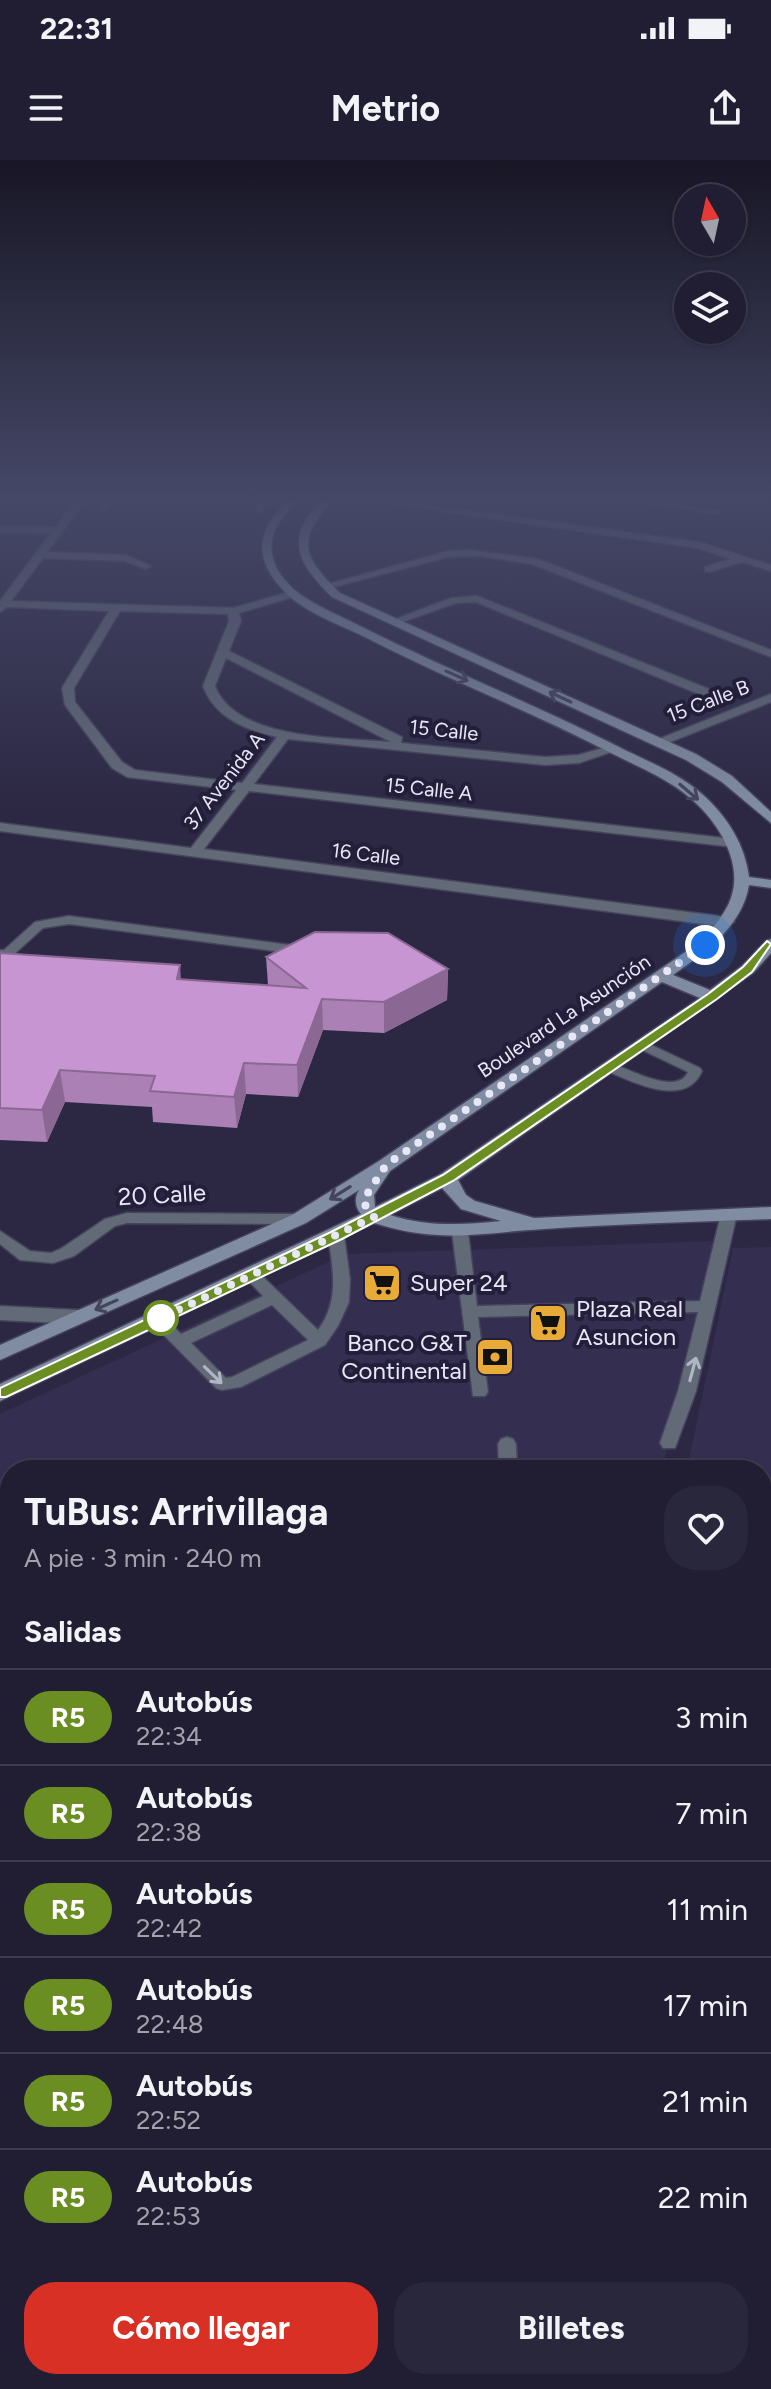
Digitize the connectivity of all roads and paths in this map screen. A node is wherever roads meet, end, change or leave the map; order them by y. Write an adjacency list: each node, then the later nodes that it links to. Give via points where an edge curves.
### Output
1 (268, 601): 11 (street)
2 (305, 601): 10 (main road)
3 (338, 601): 10 (main road)
4 (349, 601): 12 (main road)
5 (452, 601): 12 (street)
6 (482, 601): 18 (street)
7 (636, 601): 15 (street)
8 (2, 606): 9 (street)
9 (117, 607): 11 (street); 25 (street, 15 Calle A, via 68,688 69,702 132,774)
10 (316, 607): 16 (main road)
11 (233, 611): 14 (street, via 235,621)
12 (394, 622): 13 (main road)
13 (449, 645): 16 (main road); 19 (main road, one-way to 13)
14 (222, 652): 21 (street, 15 Calle, via 210,678 211,695 245,725); 23 (street)
15 (771, 654)
16 (414, 656): 20 (main road, one-way to 20)
17 (771, 698): 22 (street, 15 Calle B)
18 (722, 699)
19 (611, 720): 20 (main road); 22 (main road)
20 (580, 731): 24 (main road)
21 (285, 735): 23 (street, 15 Calle); 25 (street, 37 Avenida A)
22 (660, 741): 27 (main road, via 727,779)
23 (408, 746): 24 (street, 15 Calle, via 557,761)
24 (614, 749): 29 (main road, one-way to 29, via 687,788)
25 (243, 789): 29 (street, 15 Calle A); 30 (street, 37 Avenida A)
26 (0, 813): 28 (street)
27 (771, 819)
28 (5, 828): 30 (street, 16 Calle)
29 (733, 843): 31 (main road)
30 (195, 852): 33 (street, 16 Calle)
31 (742, 880): 32 (main road); 33 (main road, Boulevard La Asunción)
32 (771, 884)
33 (726, 922): 37 (main road, Boulevard La Asunción, via 705,945)
34 (771, 944): 38 (main road)
35 (312, 952): 36 (lane, via 69,920 39,925)
36 (0, 954)
37 (662, 976): 38 (main road); 41 (main road, Boulevard La Asunción)
38 (712, 997): 39 (main road)
39 (643, 1045): 40 (main road); 40 (lane, via 689,1067 694,1077 667,1087)
40 (610, 1067): 42 (main road)
41 (386, 1165): 45 (main road, via 364,1199); 46 (main road, Boulevard La Asunción, one-way to 46)
42 (448, 1178): 45 (main road); 47 (main road, via 455,1198 467,1207)
43 (771, 1213): 44 (main road)
44 (729, 1214): 47 (main road); 53 (lane)
45 (374, 1217): 48 (main road, via 406,1227); 49 (main road)
46 (299, 1219): 50 (lane, 20 Calle, via 127,1218 110,1222 68,1252 38,1258 26,1256); 56 (main road, Boulevard La Asunción, one-way to 56)
47 (541, 1223): 48 (main road)
48 (460, 1232): 54 (lane)
49 (336, 1235): 51 (main road); 58 (lane, via 344,1296 338,1316)
50 (0, 1236)
51 (251, 1275): 52 (lane); 57 (main road)
52 (274, 1297): 58 (lane); 59 (lane)
53 (709, 1306): 54 (lane); 63 (lane, one-way to 53)
54 (471, 1312): 61 (lane)
55 (0, 1313): 56 (street)
56 (78, 1317): 60 (main road, Boulevard La Asunción)
57 (157, 1320): 59 (lane); 62 (main road)
58 (319, 1341): 59 (lane, one-way to 58, via 229,1385)
59 (179, 1342)
60 (0, 1353)
61 (479, 1392)
62 (0, 1393)
63 (669, 1443)
64 (507, 1444): 65 (lane)
65 (508, 1460)

